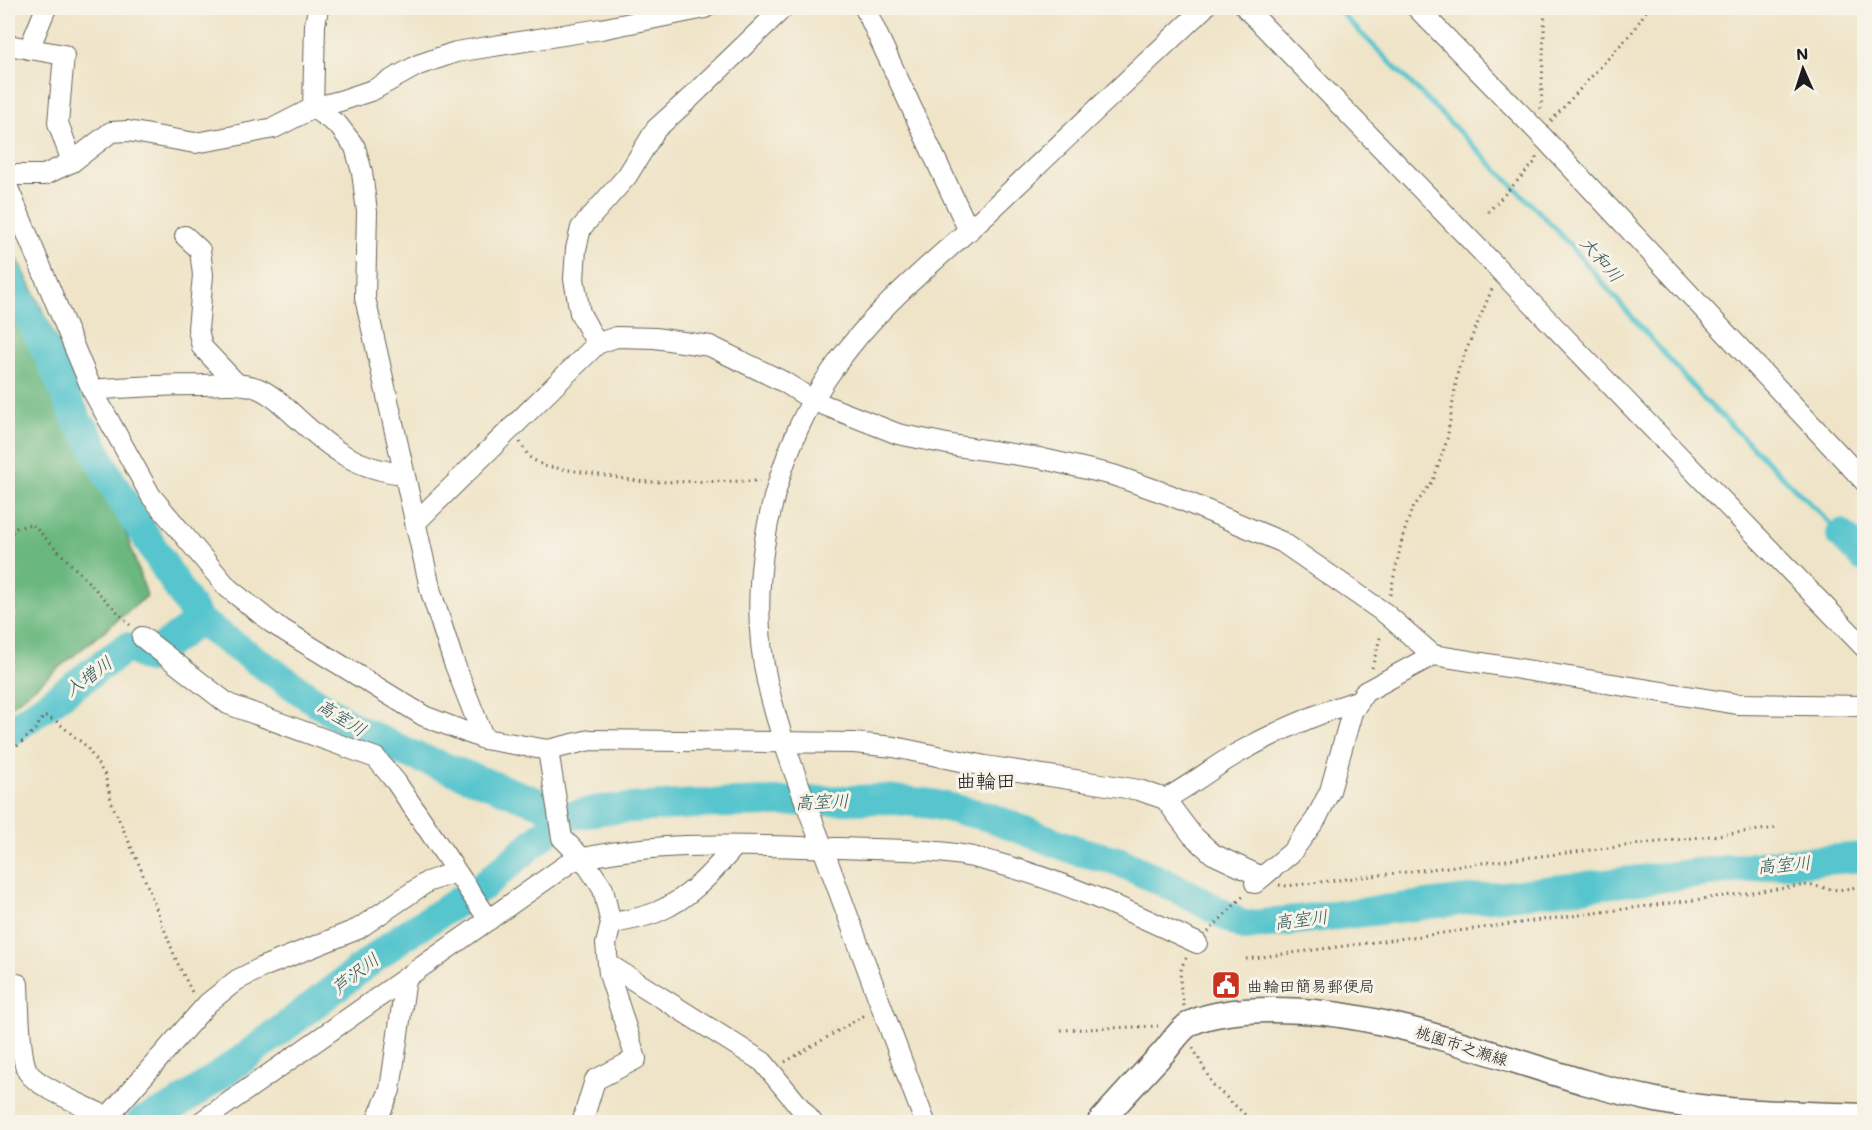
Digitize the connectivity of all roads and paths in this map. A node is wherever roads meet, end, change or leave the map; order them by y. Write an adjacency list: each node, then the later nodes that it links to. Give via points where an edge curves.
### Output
1 (46, 8): 12 (street)
2 (318, 8): 13 (street)
3 (705, 8): 13 (street, via 456,52 418,65 373,90)
4 (783, 8): 23 (street, via 656,129 627,176 581,228 574,279 580,313)
5 (865, 8): 20 (street)
6 (1204, 8): 20 (street)
7 (1246, 8): 22 (street)
8 (1417, 8): 14 (street)
9 (1545, 8): 14 (path)
10 (1648, 8): 14 (path, via 1634,30)
11 (8, 45): 12 (street)
12 (29, 49): 16 (street, via 64,55 58,123)
13 (313, 108): 16 (street, via 274,128 195,142 128,130 111,132); 28 (street, via 338,125 355,147 362,172 367,212 365,298)
14 (1540, 134): 30 (street)
15 (1536, 160): 19 (path)
16 (72, 162): 17 (street, via 44,175)
17 (8, 175)
18 (8, 188): 25 (street)
19 (1488, 212)
20 (969, 231): 26 (street, via 885,306 837,362)
21 (185, 236): 24 (street, via 200,250 203,274 198,329 202,347)
22 (1500, 271): 33 (path, via 1458,370 1447,441 1432,481 1408,519); 35 (street)
23 (597, 344): 26 (street, via 616,337 710,346); 27 (street)
24 (237, 384): 25 (street); 28 (street, via 257,388 275,398 329,447 357,463)
25 (92, 390): 39 (street, via 151,496 228,588 272,623 424,716)
26 (814, 401): 29 (street, via 800,425); 33 (street, via 897,434 1039,458 1113,475 1170,495 1282,542)
27 (512, 428): 29 (path, via 529,457 544,466 644,482); 31 (street)
28 (404, 474): 31 (street)
29 (780, 481): 40 (street, via 765,537 760,616 767,680)
30 (1864, 481)
31 (415, 523): 39 (street, via 431,592)
32 (8, 537): 34 (path, via 16,528 32,524)
33 (1386, 614): 36 (street); 37 (path)
34 (142, 637): 48 (street, via 228,704 376,758)
35 (1864, 647)
36 (1433, 656): 37 (street); 38 (street, via 1737,704)
37 (1363, 696): 43 (street, via 1236,755); 49 (street, via 1352,712 1330,791 1316,819 1291,853)
38 (1864, 706)
39 (484, 739): 42 (street)
40 (787, 751): 42 (street, via 590,740); 43 (street, via 854,743 894,747 1139,790); 45 (street)
41 (8, 754): 59 (path, via 34,731 44,716 86,746 105,776 112,804 177,962)
42 (549, 759): 47 (street, via 562,838)
43 (1165, 799): 49 (street, via 1192,835 1213,854)
44 (1777, 828): 49 (path, via 1287,886)
45 (822, 844): 46 (street); 53 (street, via 983,859 1107,901); 58 (street)
46 (735, 846): 47 (street, via 668,845); 52 (street, via 707,879 679,901 655,913)
47 (583, 859): 51 (street, via 572,861); 52 (street, via 603,889)
48 (458, 876): 51 (street); 59 (street, via 427,882 358,929 237,980)
49 (1258, 881): 53 (path)
50 (1864, 886): 54 (path, via 1838,890 1807,885)
51 (486, 916): 56 (street)
52 (611, 924): 55 (street, via 606,944)
53 (1201, 939)
54 (1246, 959)
55 (608, 964): 62 (street, via 764,1062); 67 (street, via 636,1059 595,1080)
56 (406, 978): 65 (street); 66 (street, via 390,1090)
57 (18, 984): 64 (street, via 27,1071 36,1082)
58 (881, 1006): 62 (path); 69 (street)
59 (202, 1010): 64 (street)
60 (1160, 1026): 61 (path)
61 (1061, 1030)
62 (770, 1070): 68 (street)
63 (1864, 1116): 70 (main road, 桃園市之瀬線, via 1720,1110 1657,1100 1512,1061 1414,1029 1350,1016 1266,1010 1224,1013 1189,1024)
64 (109, 1119)
65 (201, 1122)
66 (376, 1122)
67 (585, 1122)
68 (812, 1122)
69 (925, 1122)
70 (1100, 1122)

